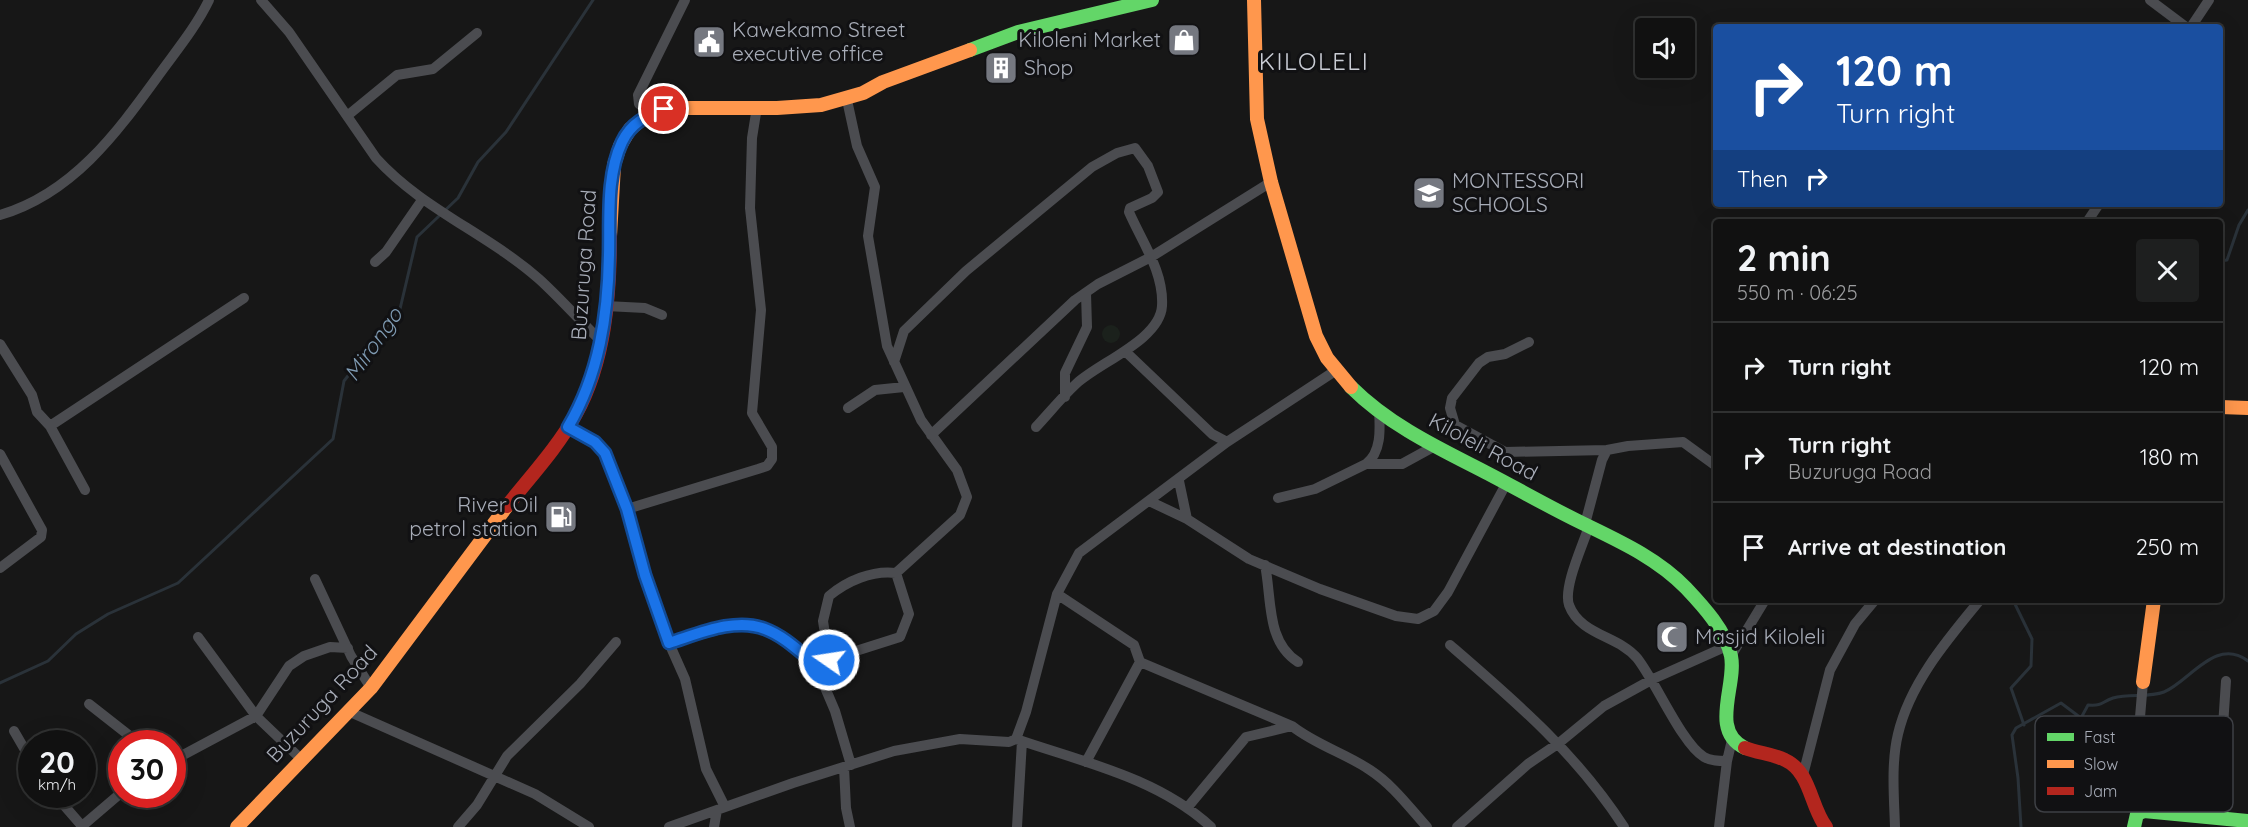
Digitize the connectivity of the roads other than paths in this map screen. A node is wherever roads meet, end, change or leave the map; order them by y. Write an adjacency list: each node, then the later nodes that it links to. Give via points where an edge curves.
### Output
1 (209, 0): 18 (street, via 193,29 97,155 44,197)
2 (261, 0): 15 (street, via 289,32)
3 (685, 0): 14 (street, via 638,95 639,104)
4 (1152, 0): 8 (main road, Buzuruga Road)
5 (1254, 0): 16 (main road, Kiloleli Road, via 1255,100)
6 (2150, 0): 9 (street)
7 (2209, 0): 10 (street)
8 (1122, 3): 12 (main road, Buzuruga Road, via 1007,36 883,82)
9 (2182, 24)
10 (2193, 24)
11 (477, 33): 15 (street, via 433,69 397,75)
12 (847, 100): 13 (main road, Buzuruga Road, via 820,106); 29 (street, via 857,146 874,187 868,236 887,346)
13 (757, 107): 14 (main road, Buzuruga Road, via 679,108); 52 (street, via 751,148 750,208 761,310 752,413 772,447 772,459 762,468)
14 (651, 114): 23 (main road, Buzuruga Road, via 629,130 611,170)
15 (347, 116): 17 (street, via 376,158)
16 (1271, 182): 19 (street); 30 (main road, Kiloleli Road, via 1316,336)
17 (422, 200): 20 (street, via 391,247); 25 (street, via 539,279)
18 (0, 215)
19 (1151, 257): 21 (street); 28 (street, via 1162,309 1146,334); 29 (street, via 1129,210 1152,198 1158,192 1157,186 1138,150 1130,148 1092,167 966,271 904,331)
20 (375, 262)
21 (1086, 293): 32 (street, via 1087,327 1065,373); 40 (street)
22 (244, 298): 37 (street)
23 (606, 306): 24 (street, via 645,308); 25 (main road, Buzuruga Road)
24 (662, 315)
25 (601, 341): 38 (main road, Buzuruga Road, via 588,390)
26 (1529, 342): 43 (street, via 1479,363 1452,398 1450,408 1455,425 1505,452)
27 (0, 344): 37 (street, via 32,395 37,412)
28 (1126, 352): 32 (street, via 1100,366); 41 (street, via 1212,434)
29 (894, 362): 31 (street)
30 (1335, 371): 36 (main road, Kiloleli Road); 41 (street)
31 (904, 387): 34 (street, via 874,390); 40 (street)
32 (1065, 397): 39 (street)
33 (2223, 407): 35 (main road)
34 (848, 408)
35 (2248, 408)
36 (1379, 410): 42 (main road, Kiloleli Road); 45 (street, via 1378,444 1372,460)
37 (50, 426): 49 (street)
38 (568, 427): 52 (street, via 602,448); 77 (main road, Buzuruga Road)
39 (1036, 427)
40 (931, 435): 57 (street, via 957,470 967,497 965,507)
41 (1227, 442): 47 (street)
42 (1432, 447): 45 (street, via 1402,464); 48 (main road, Kiloleli Road)
43 (1607, 450): 46 (street, via 1683,442); 54 (street)
44 (0, 454): 56 (street, via 42,530 41,537)
45 (1366, 464): 50 (street, via 1315,489)
46 (1713, 464)
47 (1179, 482): 51 (street); 53 (street)
48 (1506, 484): 54 (main road, Kiloleli Road); 55 (street, via 1449,592 1434,611 1418,619 1396,616)
49 (85, 490)
50 (1278, 498)
51 (1149, 501): 53 (street); 59 (street, via 1079,553)
52 (627, 509): 66 (street)
53 (1187, 519): 55 (street)
54 (1587, 525): 69 (main road, Kiloleli Road, via 1635,549 1672,575 1697,602); 74 (street, via 1570,582 1571,609 1587,627 1635,655)
55 (1265, 565): 72 (street, via 1279,644 1285,654)
56 (0, 568)
57 (896, 573): 70 (street, via 850,581 829,596 823,621); 70 (street, via 909,614 900,637)
58 (315, 579): 68 (street)
59 (1057, 594): 71 (street, via 1134,645); 87 (street)
60 (1763, 603): 69 (street)
61 (1872, 603): 95 (street, via 1855,624 1830,670)
62 (1978, 603): 118 (street, via 1938,654 1906,709 1897,735)
63 (2154, 603): 76 (main road)
64 (198, 637): 80 (street)
65 (616, 642): 96 (street, via 580,684 507,756)
66 (669, 643): 73 (street, via 712,630 755,626 782,639); 99 (street, via 685,679 706,769)
67 (1450, 645): 89 (street, via 1512,696)
68 (348, 648): 77 (street); 80 (street, via 330,647 289,666)
69 (1729, 651): 74 (street); 88 (main road, via 1726,714)
70 (829, 660): 73 (street)
71 (1140, 662): 83 (street); 93 (street)
72 (1298, 662)
73 (815, 664): 94 (street, via 835,711)
74 (1653, 680): 89 (street, via 1604,706); 92 (street, via 1698,752 1713,761)
75 (2226, 681): 82 (street)
76 (2143, 682): 81 (street)
77 (371, 688): 79 (main road, Buzuruga Road)
78 (89, 704): 84 (street)
79 (350, 712): 91 (main road, Buzuruga Road); 96 (street)
80 (256, 716): 90 (street); 91 (street)
81 (2141, 716)
82 (2225, 716)
83 (1292, 726): 100 (street, via 1246,737); 114 (street, via 1369,769)
84 (122, 730)
85 (14, 731): 86 (street)
86 (18, 738)
87 (1019, 740): 93 (street); 94 (street, via 960,739 926,744); 112 (street)
88 (1732, 740): 92 (street); 95 (main road, via 1782,759)
89 (1559, 743): 115 (street, via 1520,770); 116 (street)
90 (186, 754)
91 (300, 758): 106 (main road, Buzuruga Road)
92 (1726, 761): 117 (street)
93 (1086, 762): 100 (street, via 1133,778)
94 (847, 766): 99 (street); 111 (street, via 846,808)
95 (1803, 775): 104 (main road)
96 (495, 776): 107 (street, via 477,806); 108 (street, via 535,794)
97 (108, 804): 105 (street)
98 (66, 808): 105 (street)
99 (721, 808): 109 (street); 110 (street)
100 (1186, 808): 113 (street)
101 (2152, 812): 102 (main road)
102 (2221, 821): 103 (main road)
103 (2248, 821)
104 (1820, 824)
105 (81, 826)
106 (237, 827)
107 (458, 827)
108 (589, 827)
109 (669, 827)
110 (714, 827)
111 (850, 827)
112 (1017, 827)
113 (1211, 827)
114 (1427, 827)
115 (1457, 827)
116 (1624, 827)
117 (1719, 827)
118 (1895, 827)

